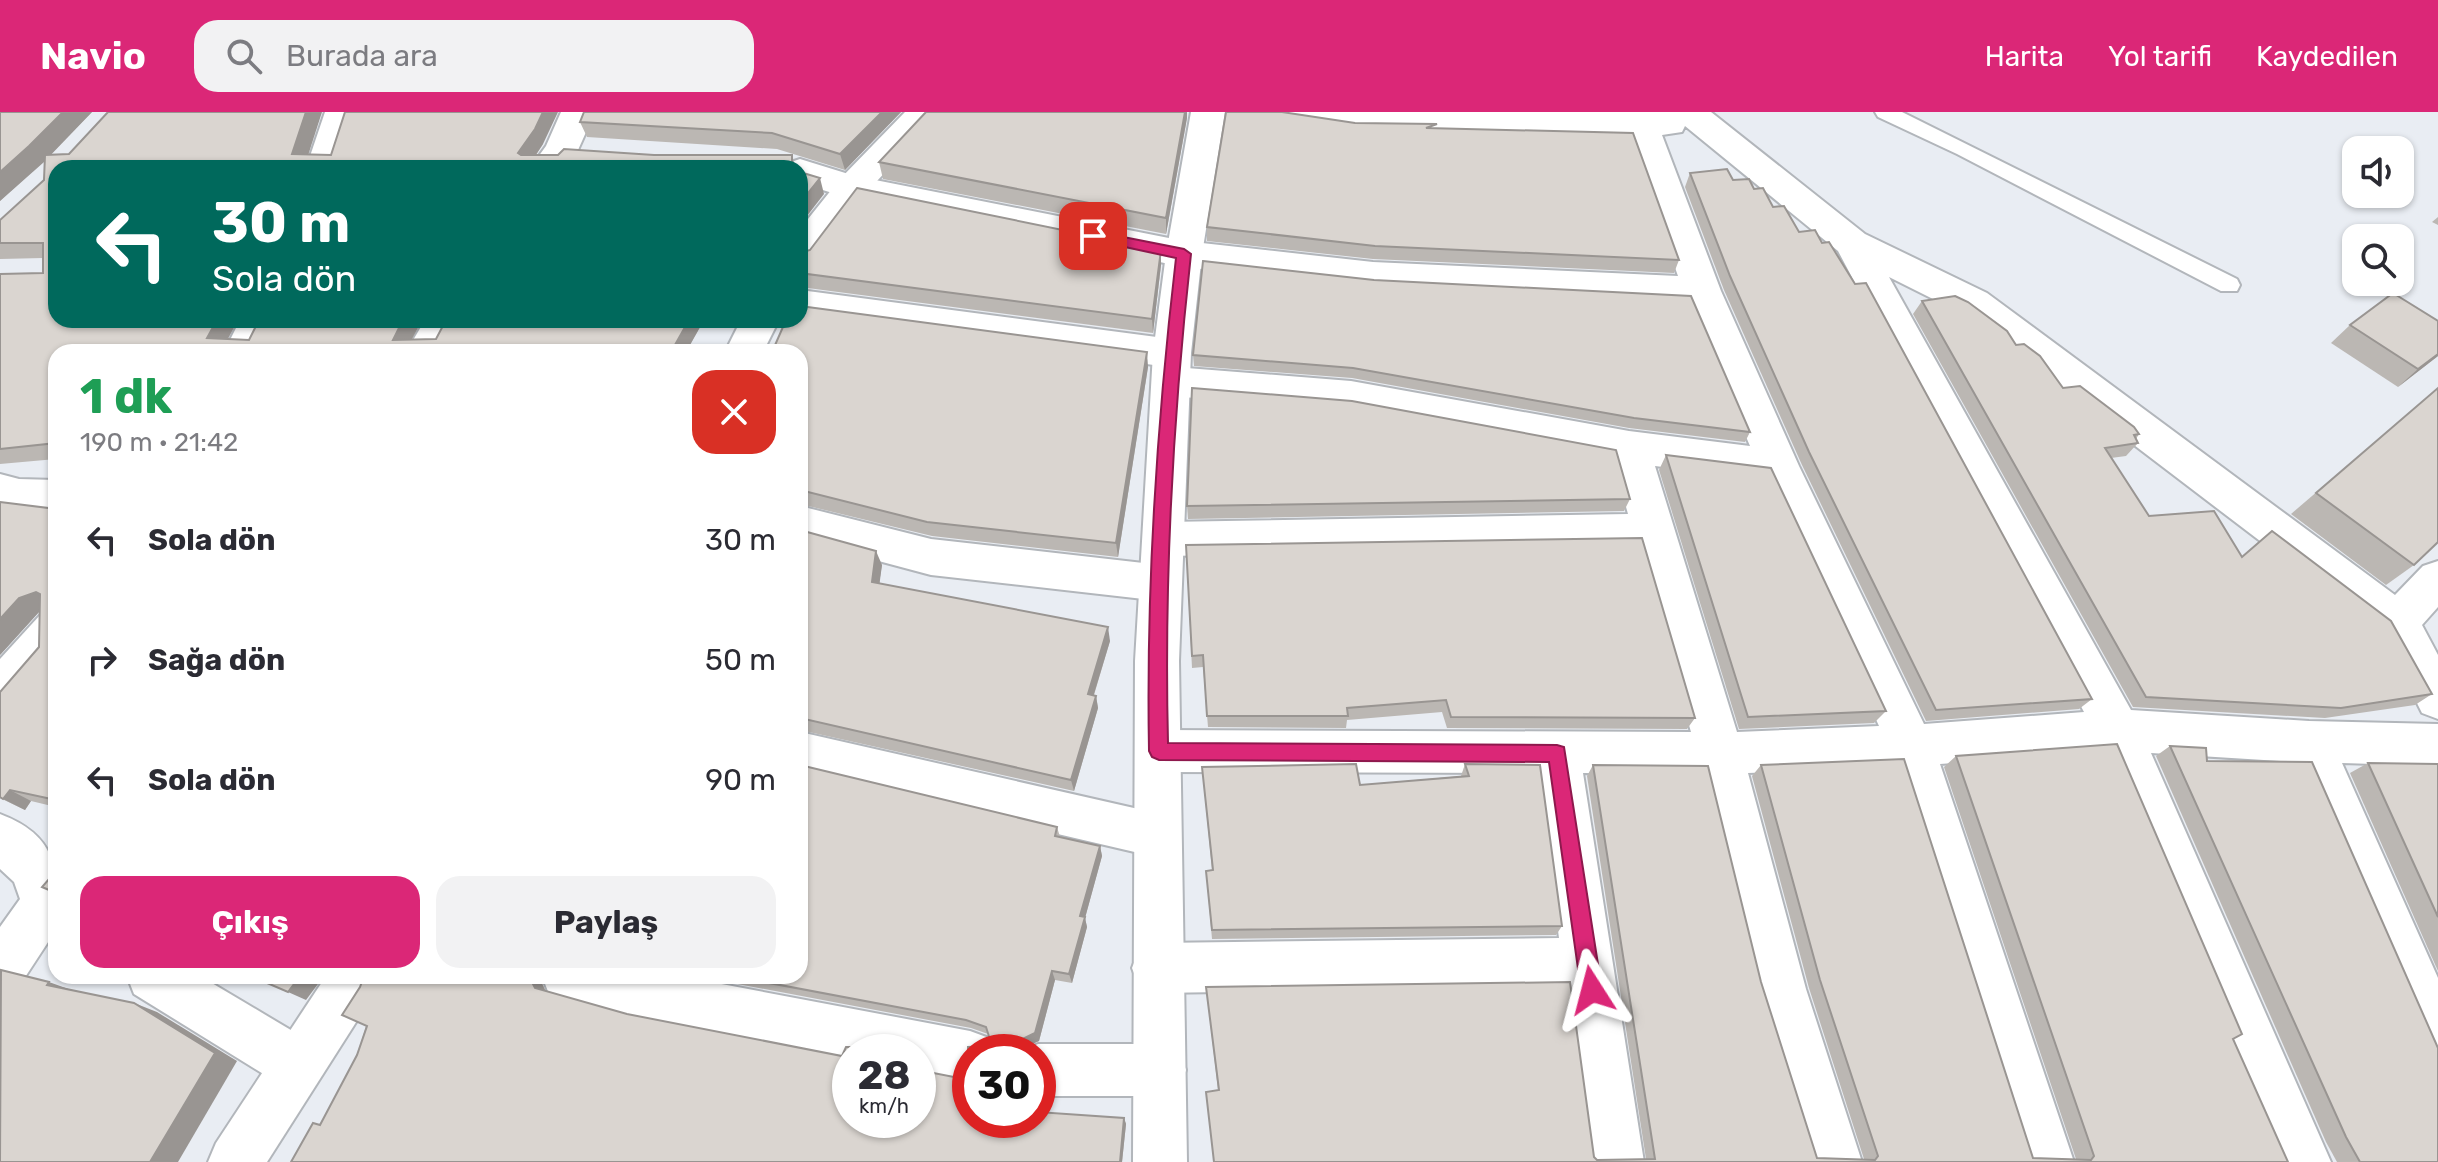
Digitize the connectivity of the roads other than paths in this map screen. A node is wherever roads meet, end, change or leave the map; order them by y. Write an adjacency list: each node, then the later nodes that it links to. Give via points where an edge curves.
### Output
1 (342, 112): 11 (street)
2 (578, 112): 10 (street)
3 (924, 112): 13 (street)
4 (1208, 112): 16 (street)
5 (1277, 112): 7 (street, via 1354,123)
6 (1885, 112): 17 (lane)
7 (1422, 118): 9 (street)
8 (1698, 119): 9 (street); 14 (street)
9 (1641, 123): 18 (street)
10 (567, 157)
11 (326, 160)
12 (808, 173): 13 (street)
13 (852, 187): 15 (street); 16 (street)
14 (1852, 243): 30 (street, via 1974,303); 34 (street)
15 (808, 244)
16 (1184, 254): 18 (street, via 1373,275); 20 (street)
17 (2229, 285)
18 (1702, 291): 22 (street)
19 (808, 305): 20 (street)
20 (1172, 367): 21 (street); 27 (street)
21 (1629, 447): 22 (street); 26 (street)
22 (1779, 466): 37 (street)
23 (0, 490): 24 (street)
24 (48, 497)
25 (808, 525): 29 (street, via 931,557)
26 (1656, 531): 27 (street); 40 (street)
27 (1164, 539): 29 (street)
28 (2438, 579): 30 (street)
29 (1161, 583): 38 (street)
30 (2397, 621): 33 (street)
31 (48, 636): 32 (street)
32 (0, 691)
33 (2438, 699)
34 (2118, 730): 35 (street); 37 (street); 62 (street)
35 (2309, 742): 36 (street); 52 (street)
36 (2438, 745)
37 (1911, 746): 40 (street); 61 (street)
38 (1159, 751): 39 (street); 42 (street)
39 (1557, 753): 40 (street); 46 (street)
40 (1720, 753): 60 (street, via 1780,989)
41 (808, 755): 42 (street)
42 (1156, 835): 47 (street)
43 (0, 836): 44 (street, via 33,868)
44 (48, 894)
45 (48, 908): 48 (street)
46 (1587, 962): 47 (street); 59 (street)
47 (1157, 968): 56 (street)
48 (0, 970)
49 (165, 984): 54 (street)
50 (351, 984): 54 (street)
51 (599, 984): 53 (street)
52 (2438, 1037)
53 (952, 1054)
54 (297, 1064): 57 (street)
55 (1056, 1070): 56 (street)
56 (1160, 1070): 58 (street)
57 (235, 1162)
58 (1160, 1162)
59 (1617, 1162)
60 (1835, 1162)
61 (2047, 1162)
62 (2304, 1162)

